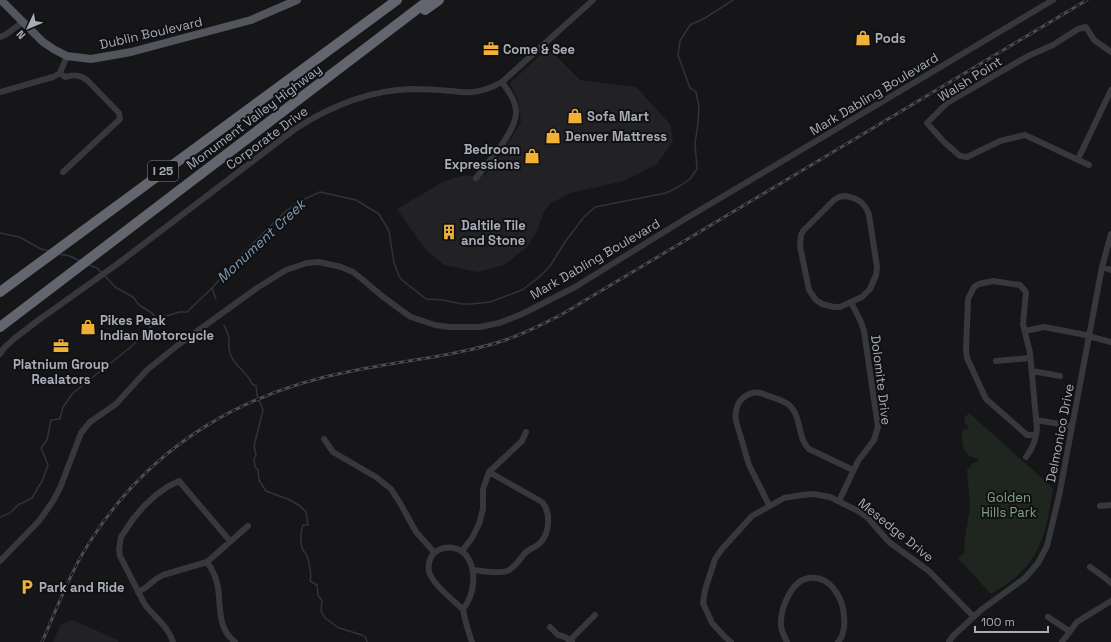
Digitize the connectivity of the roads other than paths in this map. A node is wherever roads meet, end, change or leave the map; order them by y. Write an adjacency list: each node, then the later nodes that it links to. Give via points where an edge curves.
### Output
1 (1, 0): 8 (main road, Dublin Boulevard)
2 (297, 0): 12 (main road, Dublin Boulevard, via 251,20 131,52 91,59)
3 (397, 0): 24 (highway, Monument Valley Highway / I 25)
4 (429, 0): 9 (highway, Monument Valley Highway / I 25)
5 (439, 0): 9 (highway, via 413,18)
6 (593, 0): 14 (street, Corporate Drive)
7 (1053, 0): 51 (street, Mark Dabling Boulevard, via 575,287 499,323 474,327 435,325 412,317 390,303 353,272 341,267 319,262 286,270 178,345 148,370 116,404 90,422 81,433 53,501 39,521)
8 (22, 22): 10 (street); 12 (main road, Dublin Boulevard, via 44,42)
9 (392, 28): 26 (highway, Monument Valley Highway / I 25)
10 (3, 36)
11 (1111, 52): 17 (street, Walsh Point, via 1094,40 1086,27 1078,29 1052,46 1028,56 947,103 927,123 960,156 967,157 1000,141 1025,135)
12 (67, 56): 13 (street)
13 (60, 73): 16 (street); 19 (street, via 65,77 76,75 88,80 119,113 120,119)
14 (502, 82): 20 (street, via 514,99 515,124); 30 (street, Corporate Drive, via 471,93 410,89 388,92 365,97 313,117 62,302 15,338)
15 (1111, 90): 17 (street)
16 (0, 92)
17 (1078, 159): 18 (street, Walsh Point)
18 (1090, 165)
19 (63, 172)
20 (476, 178)
21 (1111, 234): 22 (street, Delmonico Drive)
22 (1102, 267): 23 (street); 28 (street, Delmonico Drive)
23 (1111, 270)
24 (0, 292)
25 (851, 302): 25 (street, via 862,297 870,289 877,267 866,208 857,198 845,196 834,200 804,231 800,246 809,290 816,300 834,307); 41 (street, Dolomite Drive, via 864,331 878,427 874,440)
26 (0, 328)
27 (1025, 331): 28 (street, via 1044,327); 31 (street); 38 (street, via 1024,288 1020,285 993,281 974,287 968,299 967,358 986,399 1027,435)
28 (1089, 336): 29 (street); 36 (street, Delmonico Drive)
29 (1111, 342)
30 (0, 354)
31 (1030, 358): 32 (street); 33 (street)
32 (996, 361)
33 (1032, 371): 34 (street); 35 (street)
34 (1060, 376)
35 (1036, 420): 36 (street); 38 (street)
36 (1072, 426): 60 (street, Delmonico Drive, via 1051,534 1043,555 1025,578)
37 (526, 432): 42 (street, via 522,441)
38 (1036, 435): 40 (street, via 1032,449)
39 (324, 438): 50 (street, via 333,452 376,477 390,489 416,532)
40 (1026, 457)
41 (853, 470): 43 (street, Dolomite Drive); 45 (street, via 805,446 795,414 789,405 761,393 748,395 739,403 736,421 749,465)
42 (489, 472): 49 (street, via 483,489 480,524); 54 (street, via 542,502 548,519 543,540 524,554 514,567 499,572)
43 (839, 501): 45 (street, Mesedge Drive, via 813,494 784,498); 60 (street, Mesedge Drive, via 867,517 889,542 929,571)
44 (1111, 505): 46 (street)
45 (769, 506): 68 (street, Mesedge Drive, via 752,516 718,554 705,590 703,603 706,611 718,630)
46 (1100, 506)
47 (248, 526): 48 (street)
48 (230, 541): 52 (street); 56 (street, via 179,481 167,486 144,506 121,537 120,556)
49 (462, 551): 50 (street, via 442,547); 54 (street)
50 (434, 552): 58 (street, via 429,563 434,582)
51 (0, 561)
52 (207, 562): 56 (street, via 156,578); 66 (street, via 217,582 220,617 228,635)
53 (1090, 567): 55 (street)
54 (473, 570): 58 (street, via 470,597)
55 (1111, 583)
56 (138, 592): 65 (street, via 148,609 166,627)
57 (1111, 601): 63 (street, via 1077,622)
58 (463, 609): 67 (street)
59 (595, 616): 64 (street)
60 (973, 616): 71 (street, Delmonico Drive)
61 (1048, 617): 63 (street)
62 (550, 627): 64 (street, via 558,635)
63 (1069, 632): 72 (street)
64 (571, 641)
65 (173, 642)
66 (235, 642)
67 (472, 642)
68 (731, 642)
69 (787, 642): 70 (street, via 780,623 784,606 797,584 808,578 830,584 839,596 844,619 843,633)
70 (838, 642)
71 (949, 642)
72 (1062, 642)

